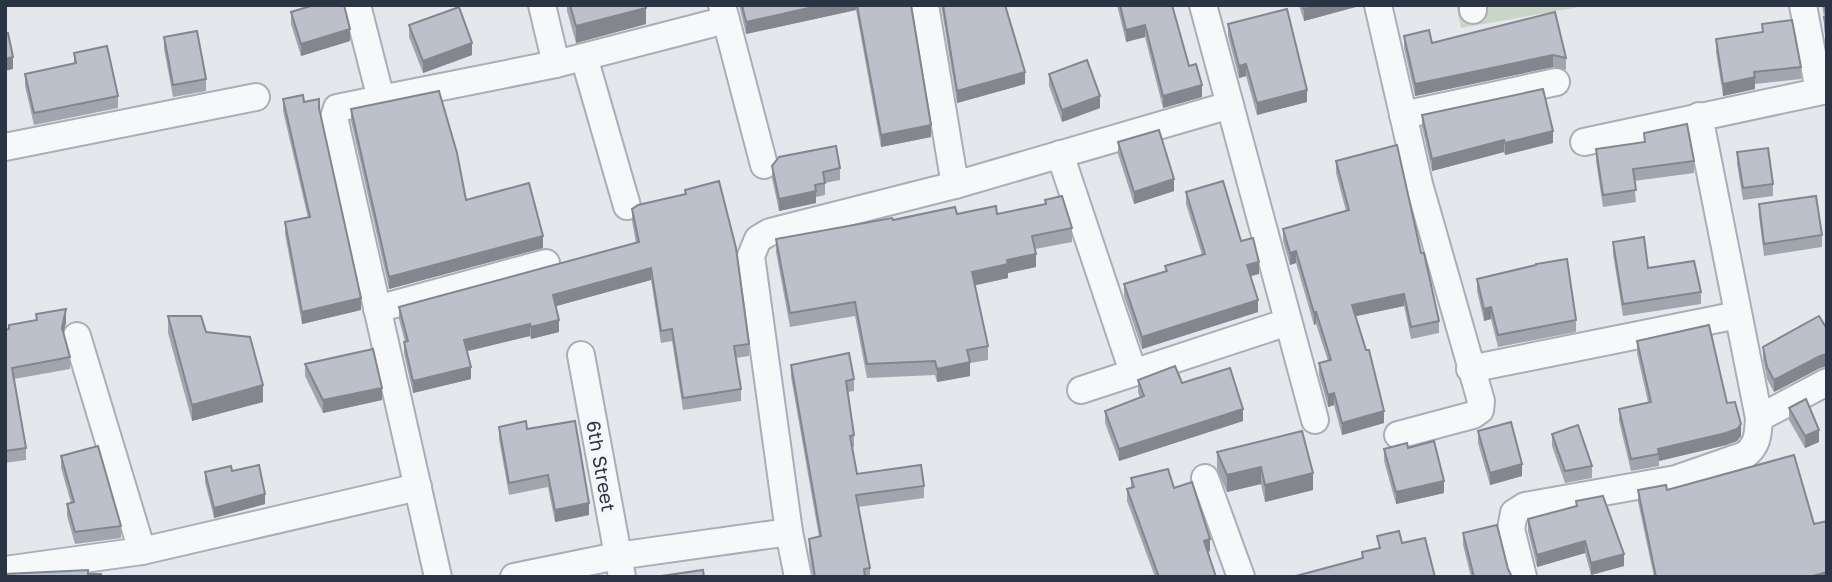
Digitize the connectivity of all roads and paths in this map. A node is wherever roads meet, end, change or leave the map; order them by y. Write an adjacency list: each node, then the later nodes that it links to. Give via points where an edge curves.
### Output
1 (357, 5): 13 (street)
2 (542, 5): 9 (street)
3 (925, 5): 21 (street)
4 (1203, 5): 14 (street)
5 (1378, 5): 15 (street)
6 (1803, 5): 11 (street)
7 (724, 12): 8 (street); 20 (street)
8 (584, 57): 9 (street); 22 (street)
9 (556, 64): 13 (street)
10 (1556, 82): 15 (street)
11 (1823, 90): 16 (street)
12 (256, 97): 18 (street)
13 (381, 99): 24 (street, via 337,108 334,117)
14 (1230, 105): 19 (street); 26 (street)
15 (1403, 116): 29 (street)
16 (1699, 116): 17 (street); 25 (street)
17 (1584, 142)
18 (5, 147)
19 (1060, 154): 21 (street); 30 (street)
20 (764, 165)
21 (955, 186): 38 (street, via 769,232 754,245 751,257)
22 (627, 206)
23 (546, 263): 24 (street)
24 (377, 309): 37 (street)
25 (1738, 315): 29 (street); 33 (street)
26 (1288, 322): 30 (street); 34 (street)
27 (77, 336): 39 (street)
28 (581, 355): 40 (street, 6th Street)
29 (1470, 369): 35 (street, via 1480,410)
30 (1133, 372): 32 (street)
31 (1827, 382): 33 (street)
32 (1081, 390)
33 (1759, 418): 46 (street, via 1758,439 1745,455 1676,479 1525,506 1514,513 1511,529)
34 (1315, 420)
35 (1398, 435)
36 (1205, 478): 45 (street)
37 (418, 486): 39 (street); 42 (street)
38 (789, 532): 40 (street); 44 (street)
39 (142, 551): 41 (street)
40 (620, 567): 43 (street)
41 (5, 570)
42 (438, 577)
43 (514, 577)
44 (798, 577)
45 (1241, 577)
46 (1523, 577)

